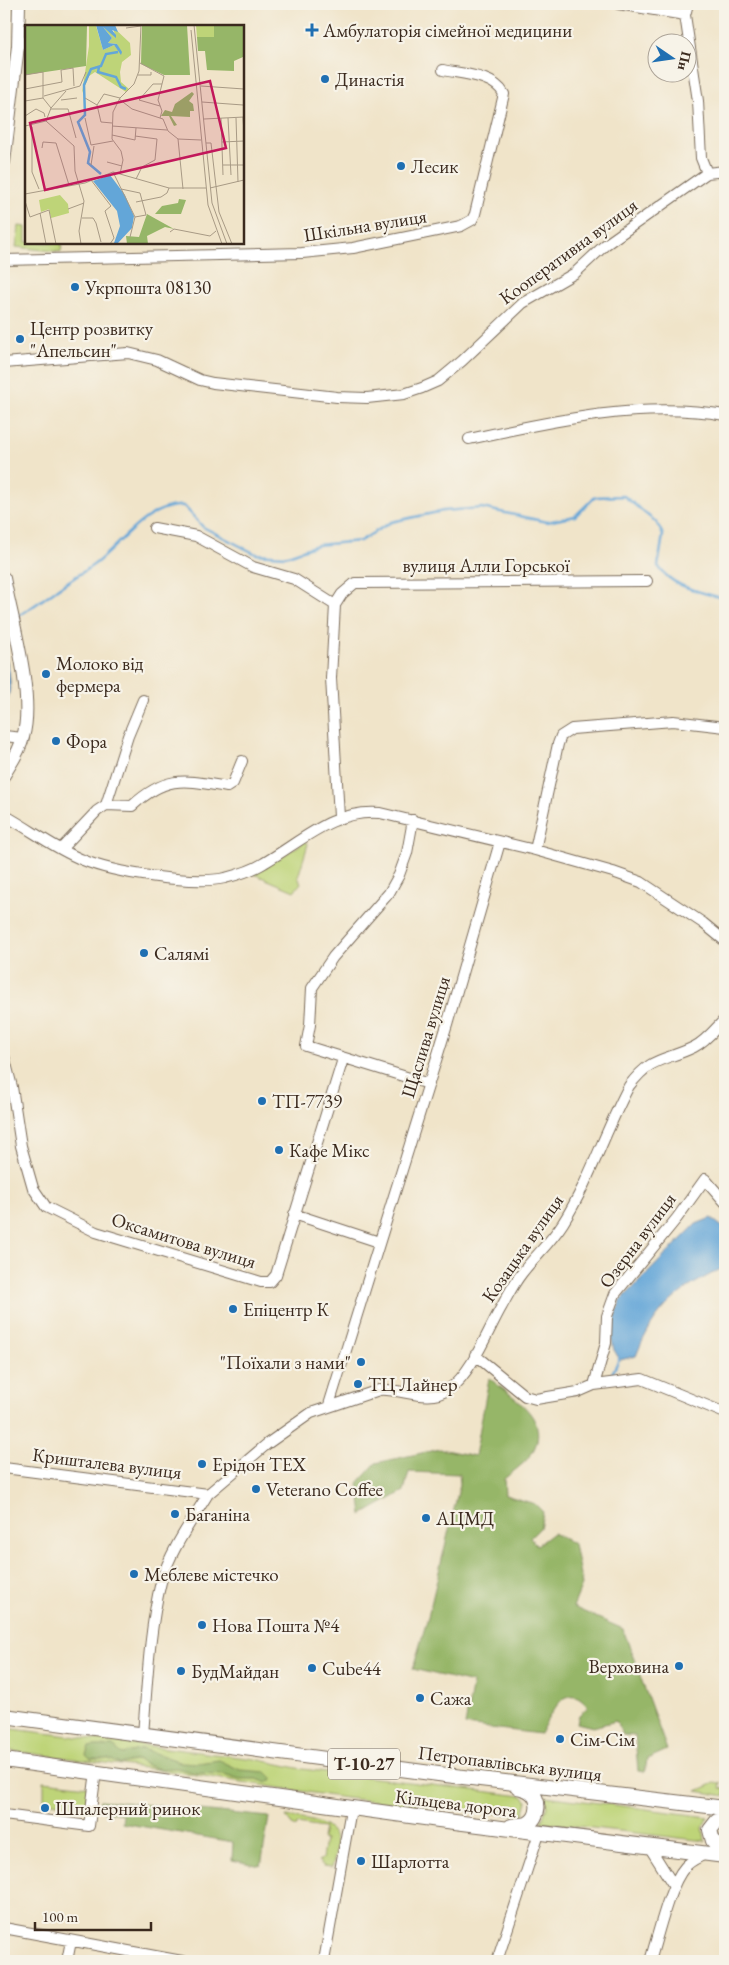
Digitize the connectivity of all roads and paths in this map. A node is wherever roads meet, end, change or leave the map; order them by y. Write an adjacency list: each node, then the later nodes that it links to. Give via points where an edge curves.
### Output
1 (19, 4): 6 (main road, via 18,46)
2 (618, 4): 4 (street)
3 (688, 4): 4 (street)
4 (685, 15): 8 (street, via 698,101 701,158)
5 (443, 70): 9 (street, Шкільна вулиця, via 491,81 504,94 475,214 472,220 461,226 353,248 302,253)
6 (4, 162)
7 (725, 171): 8 (street, Кооперативна вулиця)
8 (707, 173): 10 (street, Кооперативна вулиця, via 605,245 575,273 523,303 438,381 404,394 336,397 213,383 157,360 128,353)
9 (4, 260)
10 (4, 363)
11 (725, 415): 12 (street, via 613,414 554,421)
12 (469, 438)
13 (154, 528): 16 (street, via 196,536 253,567 294,579)
14 (4, 578): 20 (main road, via 26,710)
15 (647, 581): 16 (street, вулиця Алли Горської, via 355,583 342,594)
16 (335, 606): 25 (street, via 331,678)
17 (143, 700): 23 (street)
18 (725, 727): 29 (street, via 673,720 566,732 558,744)
19 (4, 736): 20 (street)
20 (24, 738): 22 (main road)
21 (242, 761): 23 (street, via 233,783 226,787 182,780 146,793 132,806)
22 (4, 775)
23 (106, 806): 28 (street)
24 (4, 815): 28 (street)
25 (338, 817): 26 (street, via 366,812); 28 (street, via 262,865 224,878 128,873 82,860)
26 (413, 820): 27 (street); 33 (street, via 407,854 399,875 312,988 306,1046)
27 (500, 842): 29 (street); 34 (street, Щаслива вулиця)
28 (60, 849)
29 (535, 850): 30 (street, via 641,882 704,922)
30 (725, 941)
31 (725, 1019): 38 (street, Козацька вулиця, via 695,1047 654,1061 629,1086 578,1198 544,1249 522,1273)
32 (4, 1056): 36 (street, Оксамитова вулиця, via 21,1146 33,1188 46,1207 57,1214 96,1232 262,1282 270,1282 276,1276)
33 (343, 1059): 34 (street); 36 (street, Оксамитова вулиця)
34 (429, 1084): 37 (street, Щаслива вулиця)
35 (725, 1202): 39 (street, Озерна вулиця, via 705,1179 615,1294 607,1316 606,1343)
36 (294, 1214): 37 (street)
37 (380, 1242): 40 (street, Щаслива вулиця)
38 (475, 1355): 39 (street, via 525,1396 536,1399 578,1392); 40 (street, Козацька вулиця, via 461,1377 449,1389 437,1394 425,1396 388,1389)
39 (594, 1385): 41 (street, via 642,1379)
40 (329, 1405): 43 (street, Козацька вулиця, via 311,1413 251,1457)
41 (725, 1413)
42 (4, 1468): 43 (street, Кришталева вулиця)
43 (208, 1494): 45 (street, via 180,1539 161,1582)
44 (4, 1716): 45 (highway, Петропавлівська вулиця / Т-10-27)
45 (142, 1735): 48 (highway, Петропавлівська вулиця / Т-10-27)
46 (4, 1760): 47 (highway, Кільцева дорога / Т-10-27)
47 (96, 1771): 49 (highway, Кільцева дорога / Т-10-27); 51 (street, via 89,1826)
48 (502, 1782): 50 (highway, Петропавлівська вулиця / Т-10-27); 53 (highway, via 529,1790 538,1804 534,1819 526,1824)
49 (351, 1808): 53 (highway, Кільцева дорога / Т-10-27); 64 (street)
50 (725, 1808)
51 (4, 1815)
52 (725, 1819): 56 (highway, via 717,1821 710,1830 713,1841)
53 (498, 1828): 54 (highway, Кільцева дорога / Т-10-27)
54 (539, 1833): 55 (highway, Кільцева дорога / Т-10-27); 65 (street)
55 (650, 1848): 57 (highway, Кільцева дорога / Т-10-27); 59 (street)
56 (725, 1848)
57 (705, 1854): 58 (highway, Кільцева дорога / Т-10-27); 59 (street, via 684,1868)
58 (725, 1856)
59 (674, 1886): 66 (street)
60 (4, 1928): 61 (street)
61 (70, 1941): 62 (street); 63 (street)
62 (67, 1961)
63 (182, 1961)
64 (324, 1961)
65 (497, 1961)
66 (650, 1961)

